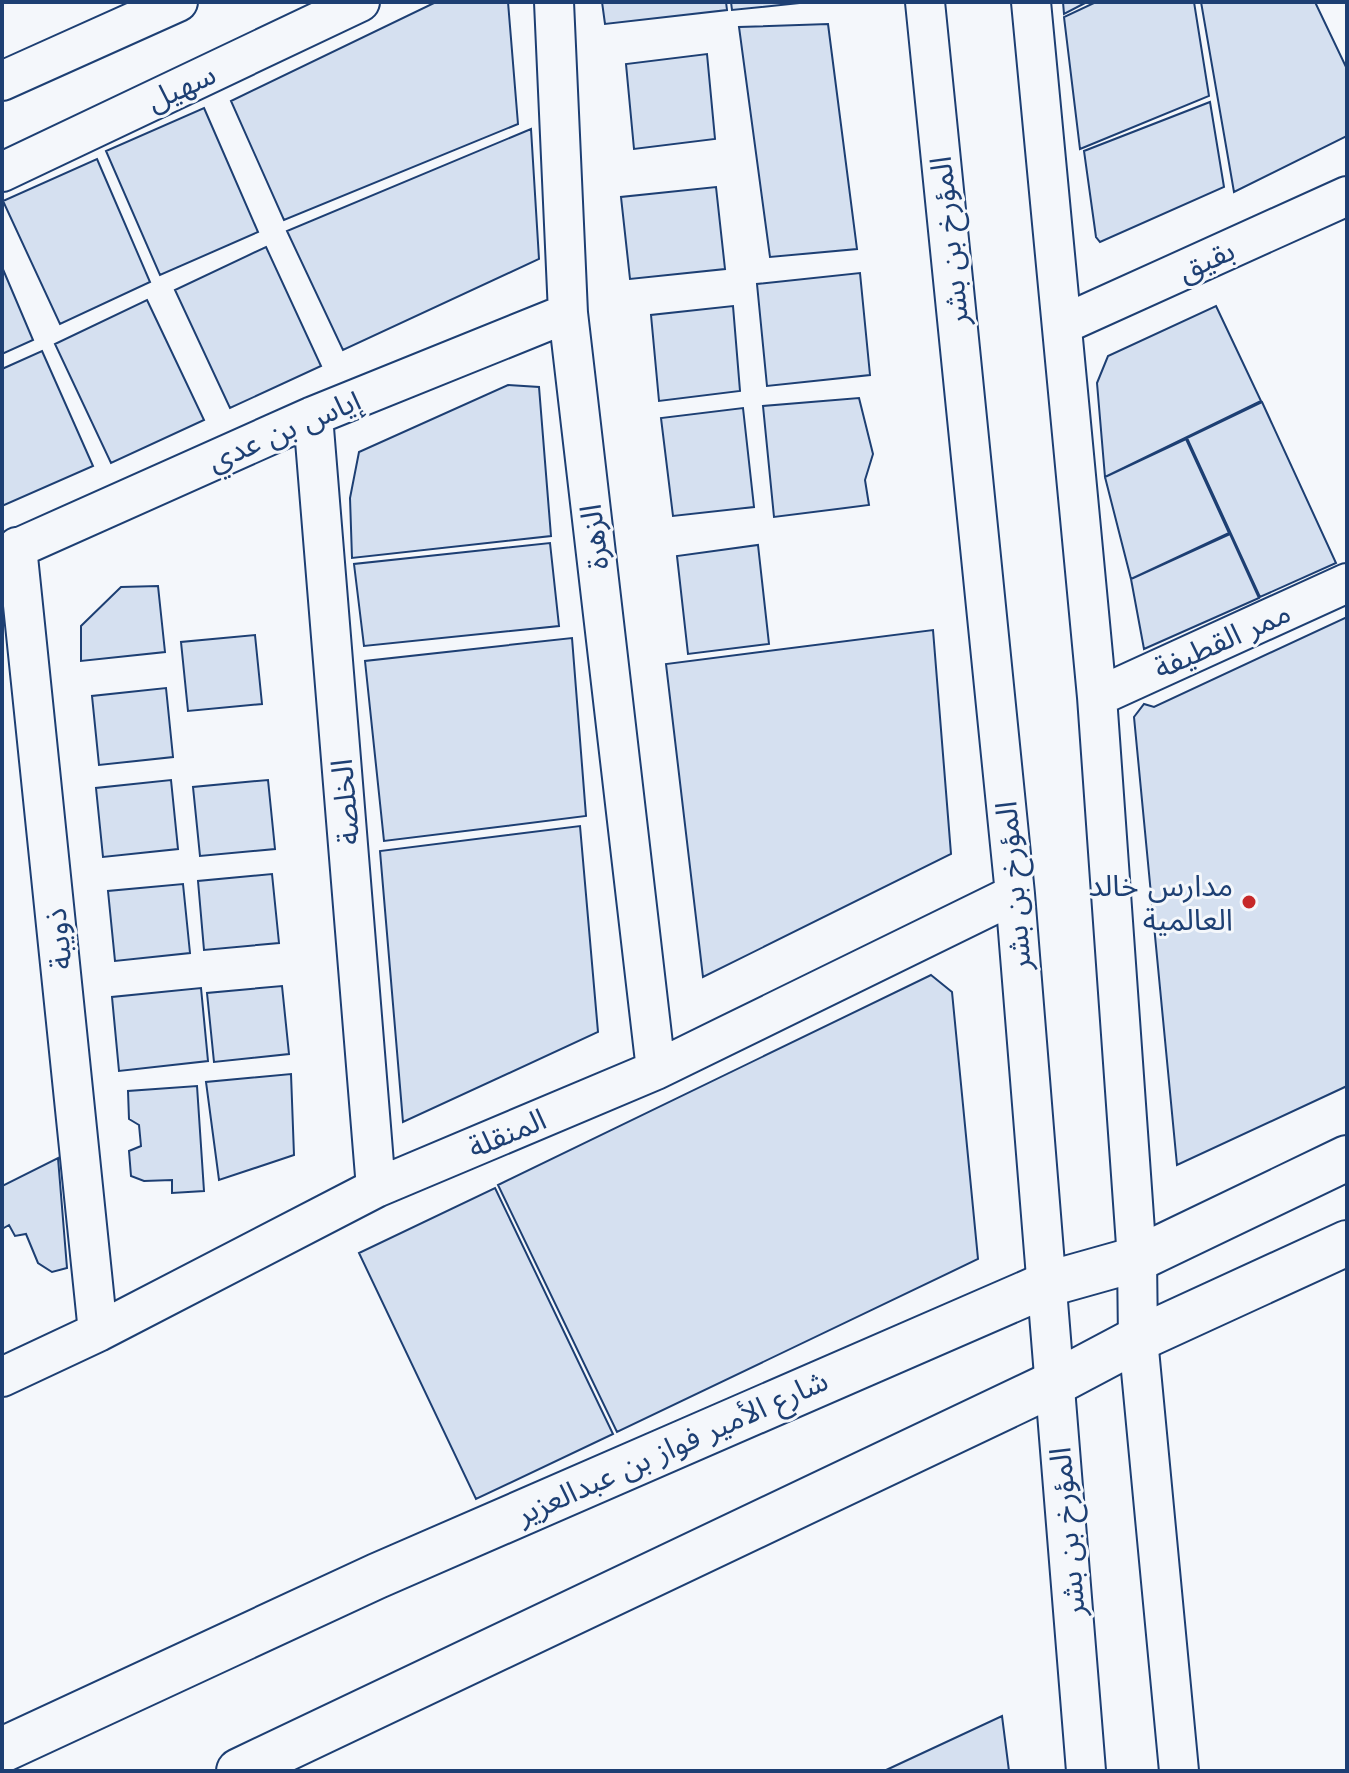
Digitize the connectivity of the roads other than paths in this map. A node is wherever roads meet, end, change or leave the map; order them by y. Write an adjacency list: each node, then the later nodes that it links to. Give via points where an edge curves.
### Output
1 (178, 2): 6 (street)
2 (360, 2): 7 (street, سهيل)
3 (554, 2): 9 (street, الزهرة)
4 (925, 2): 15 (street, المؤرخ بن بشر)
5 (1031, 2): 10 (street)
6 (2, 81)
7 (2, 172)
8 (1347, 196): 10 (street, بقيق)
9 (568, 313): 11 (street, إياس بن عدي); 16 (street, الزهرة)
10 (1064, 324): 14 (street)
11 (313, 416): 12 (street, إياس بن عدي); 18 (street, الخلصة)
12 (10, 551): 22 (street, ذويبة)
13 (1347, 583): 14 (street, ممر القطيفة)
14 (1097, 697): 20 (street)
15 (1015, 894): 16 (street, المنقلة); 21 (street, المؤرخ بن بشر)
16 (656, 1070): 18 (street, المنقلة)
17 (1347, 1158): 20 (main road, شارع الأمير فواز بن عبدالعزير)
18 (376, 1188): 22 (street, المنقلة)
19 (1347, 1243): 23 (main road)
20 (1137, 1259): 21 (main road, شارع الأمير فواز بن عبدالعزير); 23 (street)
21 (1048, 1284): 25 (street, المؤرخ بن بشر); 26 (main road, شارع الأمير فواز بن عبدالعزير, via 377,1576)
22 (98, 1332): 24 (street, المنقلة)
23 (1138, 1339): 25 (main road); 29 (street)
24 (2, 1377)
25 (1055, 1383): 27 (main road); 28 (street, المؤرخ بن بشر)
26 (2, 1750)
27 (239, 1771)
28 (1086, 1771)
29 (1179, 1771)

